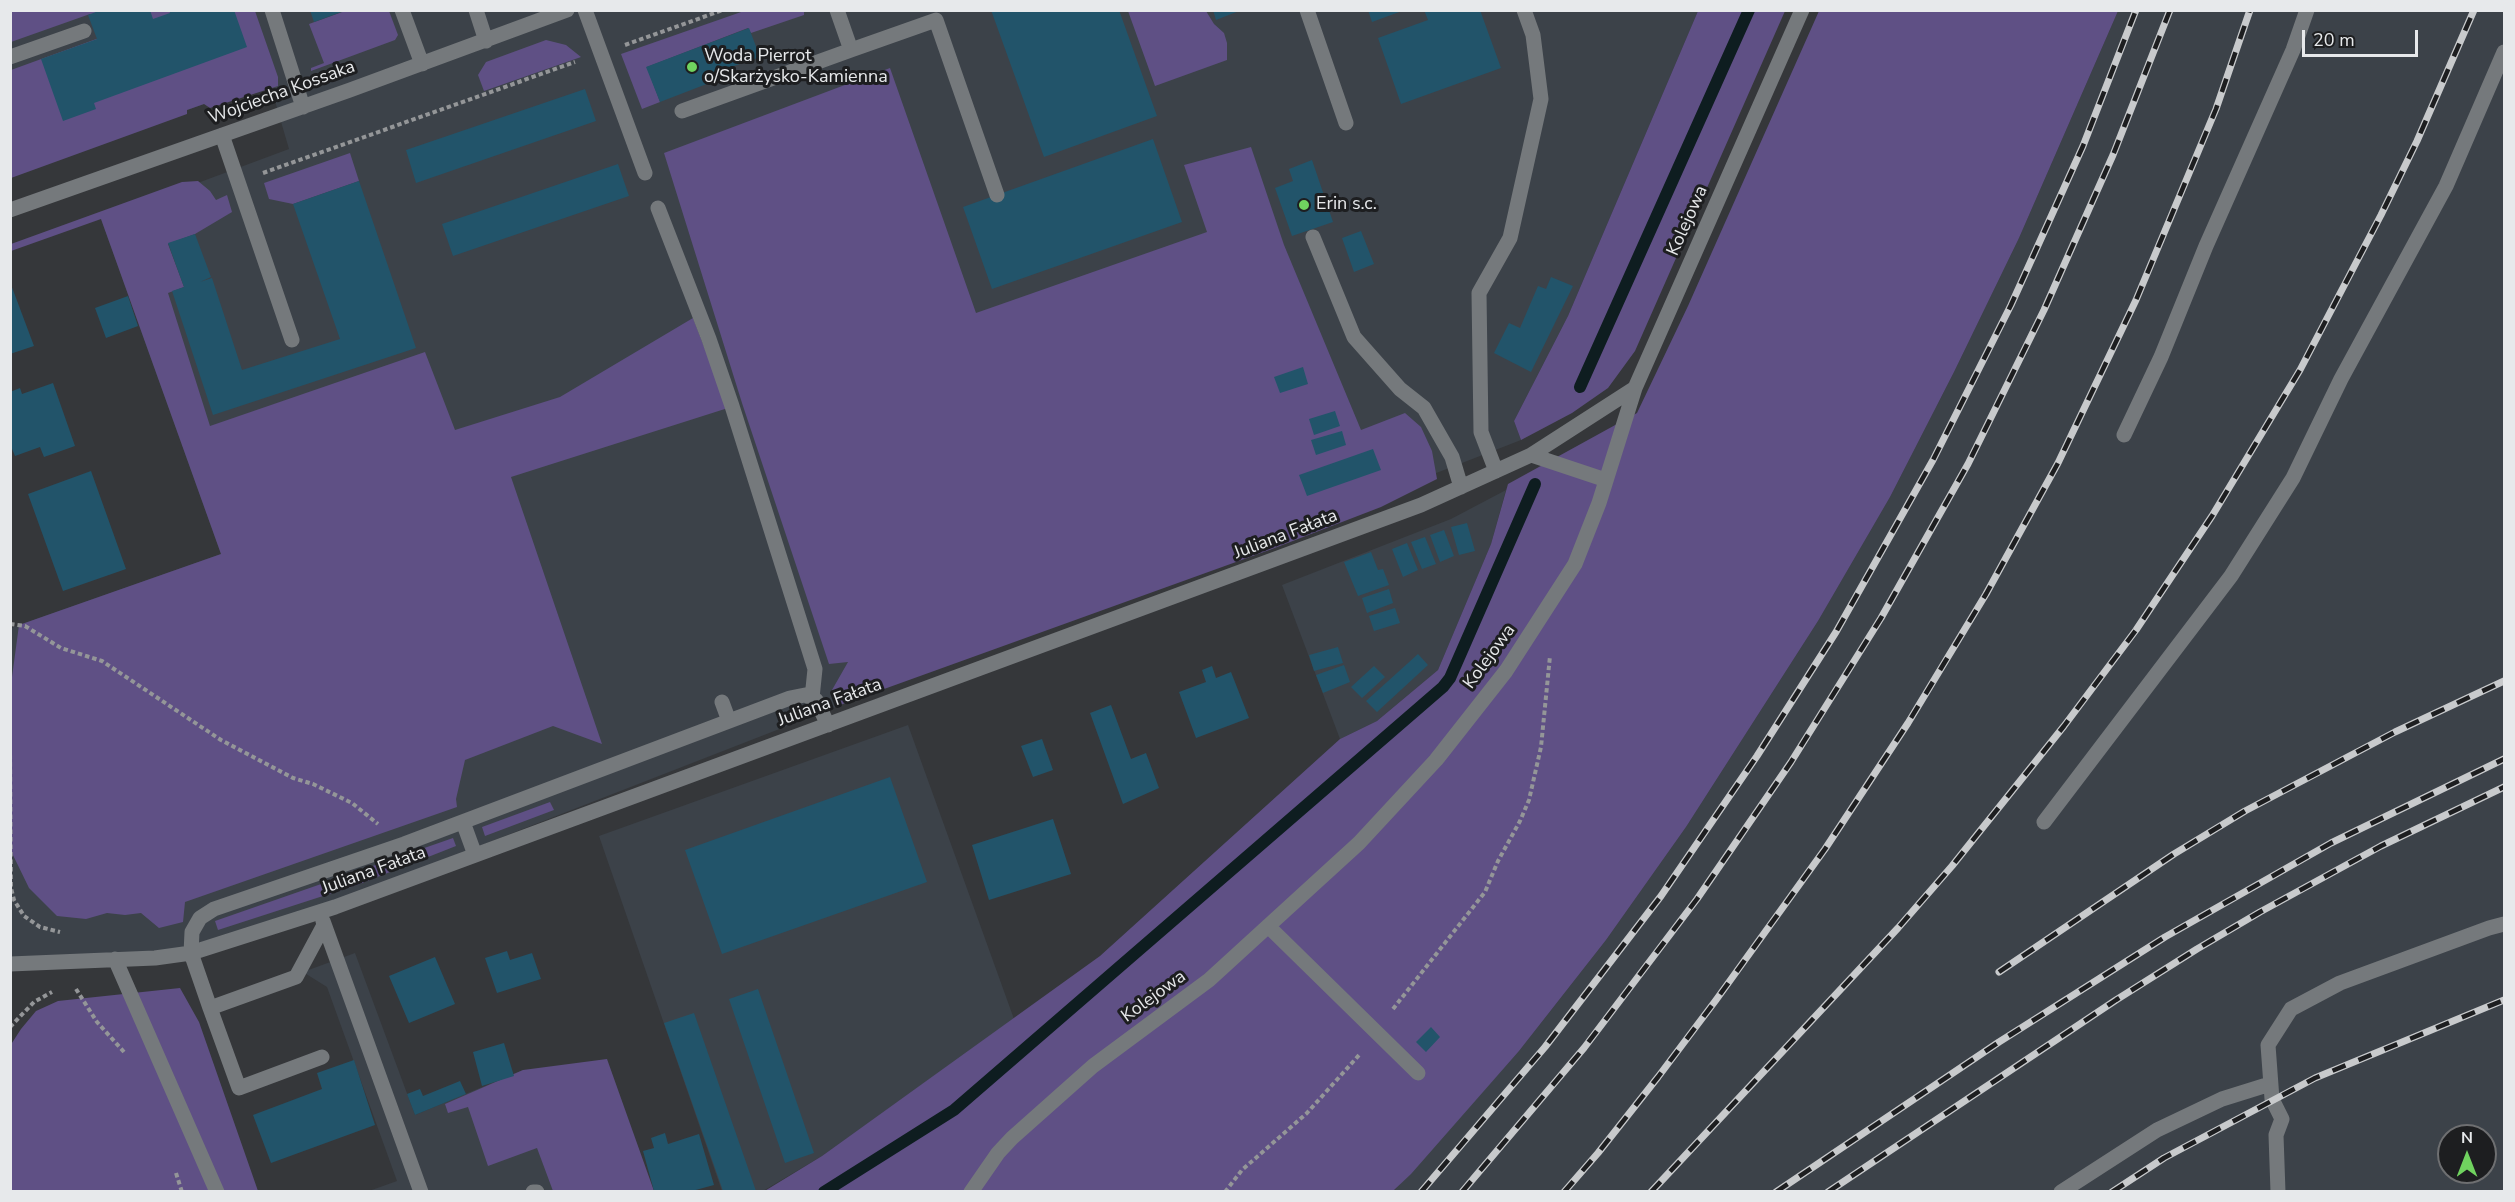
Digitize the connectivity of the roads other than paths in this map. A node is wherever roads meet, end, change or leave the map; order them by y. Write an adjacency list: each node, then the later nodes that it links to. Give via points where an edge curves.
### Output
1 (272, 10): 17 (street)
2 (476, 10): 12 (street)
3 (567, 10): 12 (street, Wojciecha Kossaka)
4 (585, 10): 21 (street)
5 (837, 10): 13 (street)
6 (1307, 10): 19 (street)
7 (1524, 10): 30 (street, via 1533,34 1540,99 1510,238 1479,293 1481,432)
8 (1802, 10): 27 (street, Kolejowa)
9 (2307, 10): 28 (street, via 2293,51)
10 (405, 11): 16 (street)
11 (84, 31): 15 (street)
12 (486, 41): 16 (street, Wojciecha Kossaka)
13 (851, 50): 18 (street); 22 (street, via 936,20)
14 (2505, 52): 38 (street, via 2446,186 2293,478 2231,576)
15 (10, 57)
16 (422, 64): 17 (street, Wojciecha Kossaka)
17 (303, 107): 20 (street, Wojciecha Kossaka)
18 (682, 111)
19 (1346, 123)
20 (222, 135): 24 (street, Wojciecha Kossaka); 26 (street)
21 (645, 173)
22 (997, 195)
23 (658, 208): 33 (street, via 732,406 815,669)
24 (10, 210)
25 (1313, 237): 32 (street, via 1354,337 1400,389 1424,408 1452,457)
26 (292, 340)
27 (1635, 388): 29 (street, Juliana Fałata); 31 (street, Kolejowa)
28 (2124, 435)
29 (1531, 456): 30 (street, Juliana Fałata); 31 (street)
30 (1496, 471): 32 (street, Juliana Fałata)
31 (1606, 480): 42 (street, Kolejowa, via 1575,564 1506,671 1421,776 1359,843)
32 (1461, 488): 36 (street, Juliana Fałata)
33 (812, 698): 35 (street, via 790,698); 36 (street)
34 (722, 702): 35 (street)
35 (729, 721): 37 (street)
36 (828, 725): 39 (street, Juliana Fałata)
37 (463, 822): 39 (street); 43 (street, via 214,909 200,918 192,932)
38 (2044, 822)
39 (475, 855): 40 (street, Juliana Fałata)
40 (322, 918): 43 (street, Juliana Fałata); 46 (street, via 296,977); 51 (street)
41 (2505, 924): 49 (street, via 2340,982 2291,1009 2268,1044)
42 (1268, 926): 48 (street); 52 (street, Kolejowa, via 1209,980 1093,1066 1012,1138)
43 (191, 953): 44 (street, Juliana Fałata); 46 (street)
44 (115, 959): 45 (street, Juliana Fałata); 50 (street)
45 (10, 964)
46 (210, 1008): 47 (street, via 239,1088)
47 (322, 1057)
48 (1418, 1073)
49 (2270, 1084): 53 (street, via 2222,1099 2157,1130); 54 (street, via 2272,1100 2282,1119 2276,1135)
50 (217, 1191)
51 (421, 1191)
52 (971, 1191)
53 (2061, 1191)
54 (2278, 1191)

